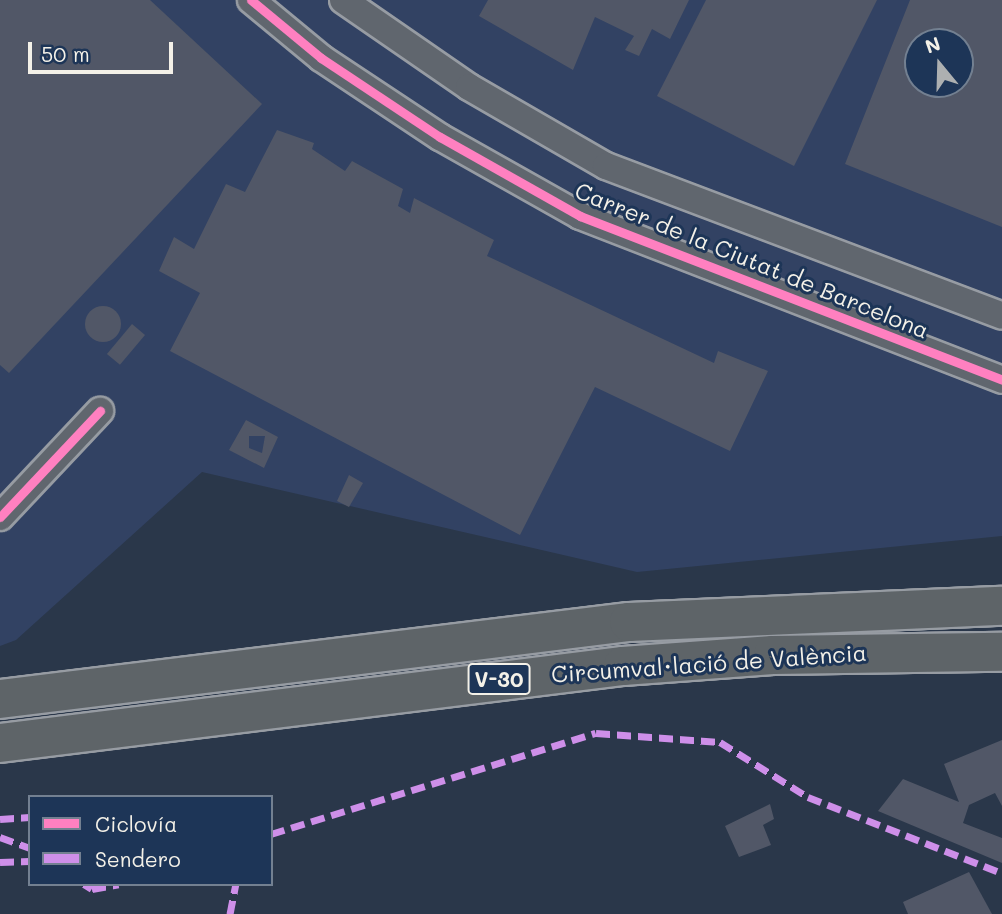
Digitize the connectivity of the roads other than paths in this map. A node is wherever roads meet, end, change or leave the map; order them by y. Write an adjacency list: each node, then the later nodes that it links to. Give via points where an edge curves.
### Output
1 (251, 0): 4 (street, Carrer de la Ciutat de Barcelona, via 321,58 440,137 580,216)
2 (343, 0): 3 (street, Carrer de la Ciutat de Barcelona, via 469,87 606,166)
3 (1002, 316)
4 (1002, 380)
5 (100, 411): 6 (street)
6 (0, 517)
7 (1002, 607): 9 (highway, Circumval·lació de València / V-30, via 629,622)
8 (1002, 652): 10 (highway, Circumval·lació de València / V-30, via 773,655 623,666)
9 (0, 699)
10 (0, 743)

